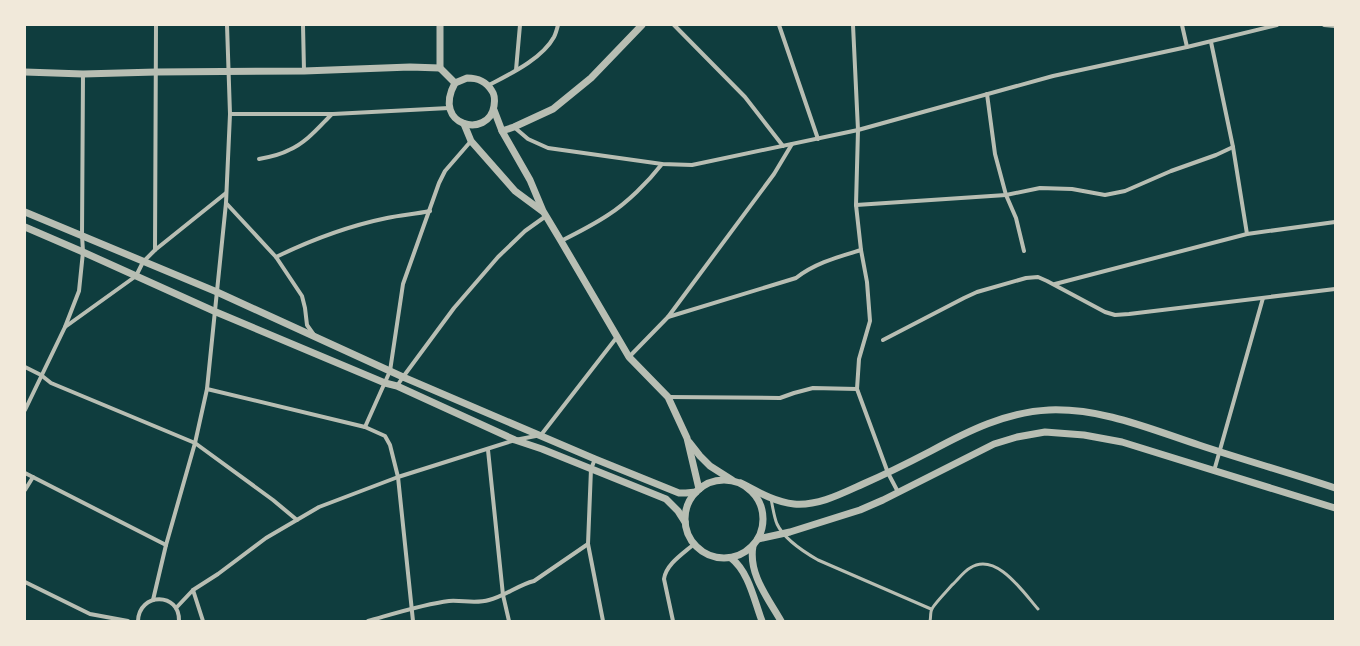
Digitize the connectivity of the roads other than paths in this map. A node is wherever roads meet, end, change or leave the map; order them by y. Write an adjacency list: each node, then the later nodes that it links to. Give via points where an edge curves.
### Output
1 (156, 25): 22 (street)
2 (228, 25): 19 (street)
3 (303, 25): 20 (street)
4 (440, 25): 17 (street)
5 (520, 25): 18 (street)
6 (558, 25): 18 (street, via 548,45)
7 (642, 25): 32 (street, via 591,78 553,109)
8 (674, 25): 38 (street, via 746,97)
9 (779, 25): 35 (street)
10 (853, 25): 33 (street)
11 (1182, 25): 16 (street)
12 (1277, 25): 15 (street)
13 (1324, 25): 14 (street)
14 (1335, 26)
15 (1211, 42): 16 (street); 39 (street)
16 (1187, 47): 26 (street, via 1053,76)
17 (440, 68): 20 (street); 24 (street)
18 (516, 70): 25 (street)
19 (228, 71): 20 (street); 22 (street); 29 (street)
20 (304, 71)
21 (25, 72): 23 (street)
22 (156, 72): 23 (street); 54 (street)
23 (83, 74): 52 (street)
24 (455, 83): 25 (street, via 475,78); 27 (street, via 448,100)
25 (489, 85): 28 (street, via 494,95)
26 (987, 94): 33 (street); 43 (street, via 995,154)
27 (449, 108): 30 (street); 31 (street, via 452,115)
28 (494, 110): 31 (street, via 480,124); 34 (street)
29 (230, 114): 30 (street); 42 (street)
30 (333, 114): 40 (street, via 291,150)
31 (464, 124): 36 (street)
32 (514, 127): 34 (street); 41 (street, via 528,139 548,148)
33 (858, 130): 35 (street); 45 (street)
34 (502, 131): 48 (street, via 530,180)
35 (818, 139): 37 (street)
36 (471, 142): 46 (street, via 445,171); 48 (street, via 515,191)
37 (792, 144): 38 (street); 66 (street, via 774,174)
38 (783, 146): 41 (street, via 692,165)
39 (1233, 147): 43 (street, via 1125,191 1105,195 1072,189 1040,188); 51 (street)
40 (259, 159)
41 (662, 164): 53 (street, via 651,178 609,215)
42 (226, 192): 44 (street); 54 (street)
43 (1006, 195): 45 (street); 56 (street, via 1016,218)
44 (226, 203): 58 (street); 63 (street)
45 (856, 205): 55 (street)
46 (430, 211): 58 (street, via 347,228 312,240); 73 (street, via 403,284)
47 (25, 212): 52 (street)
48 (544, 214): 53 (street); 75 (street, via 498,257 454,308)
49 (1335, 222): 51 (street)
50 (25, 227): 57 (street)
51 (1247, 234): 61 (street)
52 (82, 236): 57 (street); 59 (street)
53 (561, 241): 68 (street)
54 (155, 250): 59 (street)
55 (861, 250): 66 (street, via 825,261 796,278); 79 (street, via 870,321 859,359)
56 (1024, 250)
57 (83, 252): 60 (street); 67 (street, via 79,291)
58 (276, 258): 69 (street, via 302,296 307,325)
59 (143, 262): 60 (street); 63 (street)
60 (136, 276): 65 (street); 67 (street)
61 (1055, 284): 64 (street, via 1115,315); 70 (street, via 1038,277 1026,278 977,292)
62 (1335, 289): 64 (street)
63 (217, 292): 65 (street); 69 (street)
64 (1263, 298): 88 (street)
65 (216, 312): 76 (street); 78 (street)
66 (668, 317): 71 (street)
67 (64, 327): 74 (street)
68 (617, 336): 71 (street); 83 (street)
69 (317, 339): 73 (street)
70 (883, 340)
71 (629, 357): 80 (street)
72 (25, 367): 74 (street)
73 (390, 371): 75 (street); 76 (street)
74 (42, 375): 81 (street); 86 (street, via 51,383)
75 (403, 377): 77 (street); 83 (street)
76 (385, 382): 77 (street); 82 (street)
77 (397, 386): 85 (street)
78 (207, 389): 82 (street); 86 (street)
79 (857, 389): 80 (street, via 813,388 780,398); 93 (street)
80 (668, 398): 84 (street)
81 (25, 410)
82 (365, 427): 95 (street, via 385,436 390,445)
83 (541, 435): 85 (street); 89 (street)
84 (687, 438): 96 (street, via 710,466); 100 (street)
85 (515, 440): 87 (street); 90 (street)
86 (195, 443): 104 (street); 110 (street)
87 (488, 450): 95 (street); 115 (street)
88 (1219, 452): 91 (street); 93 (street, via 1111,416 1081,411 1048,410 984,424); 98 (street)
89 (595, 459): 90 (street); 100 (street, via 679,493)
90 (591, 469): 105 (street, via 666,499); 108 (street)
91 (1214, 471): 101 (street, via 1122,442 1084,434 1045,432 994,444); 103 (street)
92 (25, 473): 94 (street)
93 (888, 473): 101 (street); 102 (street, via 820,502 795,504)
94 (33, 477): 99 (street); 110 (street)
95 (398, 477): 104 (street, via 319,507); 119 (street)
96 (733, 480): 97 (street); 100 (street, via 709,482)
97 (741, 483): 102 (street); 107 (street, via 754,493 762,508 763,524)
98 (1335, 488)
99 (25, 490)
100 (697, 490): 105 (street, via 687,506)
101 (898, 492): 106 (street, via 860,510)
102 (771, 498): 106 (lane, via 776,520)
103 (1335, 508)
104 (297, 520): 114 (street, via 266,538)
105 (685, 522): 109 (street)
106 (784, 534): 107 (street); 120 (lane, via 802,551 818,560)
107 (758, 540): 111 (street)
108 (588, 544): 115 (street, via 534,581); 128 (street)
109 (694, 544): 112 (street, via 707,554); 129 (street, via 665,573)
110 (166, 545): 116 (street)
111 (753, 546): 112 (street); 131 (street, via 754,571)
112 (731, 558): 130 (street, via 746,577)
113 (25, 582): 121 (street, via 90,614)
114 (193, 590): 117 (street); 124 (street)
115 (503, 595): 119 (street, via 487,601 449,601); 127 (street)
116 (153, 600): 117 (street, via 166,600); 122 (street, via 141,608)
117 (176, 608): 123 (street)
118 (1038, 608): 120 (lane, via 1008,575 986,564 968,568)
119 (413, 609): 125 (street); 126 (street)
120 (931, 609): 132 (lane)
121 (128, 621)
122 (138, 621)
123 (179, 621)
124 (203, 621)
125 (368, 621)
126 (413, 621)
127 (509, 621)
128 (603, 621)
129 (672, 621)
130 (762, 621)
131 (781, 621)
132 (930, 621)

